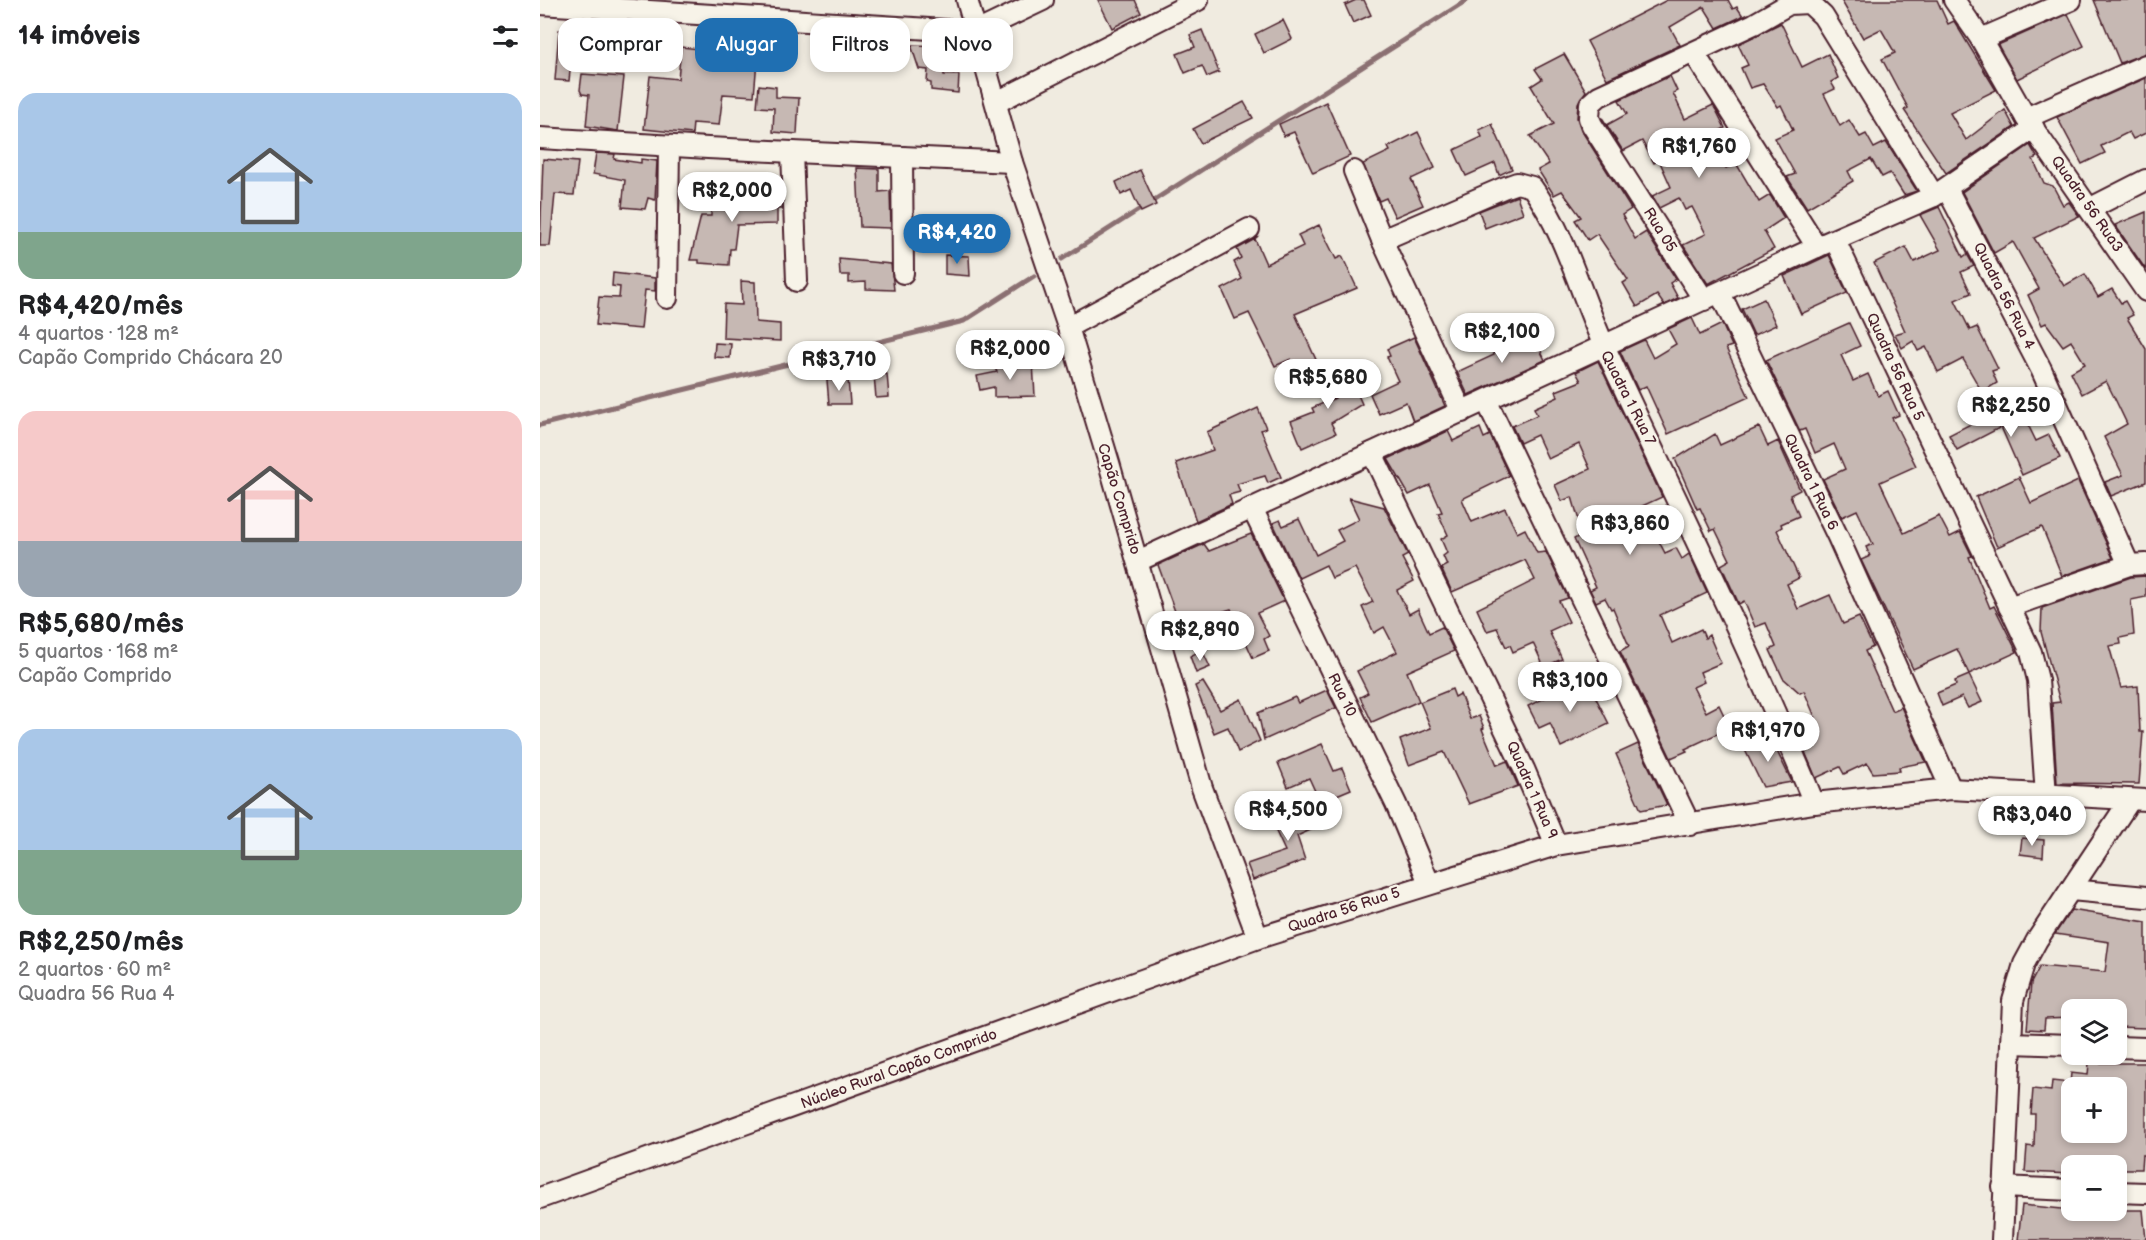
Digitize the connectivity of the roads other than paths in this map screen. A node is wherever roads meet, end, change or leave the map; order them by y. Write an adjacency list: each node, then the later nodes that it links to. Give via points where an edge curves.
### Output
1 (967, 0): 7 (street, Capão Comprido)
2 (1043, 0): 8 (street)
3 (1198, 0): 14 (street)
4 (1954, 0): 10 (street, Quadra 56 Rua3)
5 (2072, 0): 10 (street)
6 (540, 4): 9 (street)
7 (972, 18)
8 (1005, 18)
9 (922, 29)
10 (1981, 39): 15 (street, Quadra 56 Rua3)
11 (1694, 53): 23 (street, Quadra 56 Rua 4, via 1784,6 1809,3 1823,16); 27 (street, Quadra 56 Rua 5); 31 (street, Rua 05, via 1599,96 1590,104 1588,113 1592,125)
12 (2146, 65): 15 (street)
13 (988, 72): 14 (street, Capão Comprido)
14 (997, 102): 20 (street, Capão Comprido)
15 (2030, 123): 23 (street); 24 (street, Quadra 56 Rua3)
16 (540, 138): 17 (street)
17 (669, 146): 18 (street); 32 (street)
18 (792, 152): 19 (street); 29 (street)
19 (902, 157): 20 (street); 28 (street)
20 (1012, 162): 33 (street, Capão Comprido)
21 (1354, 171): 26 (street)
22 (2146, 180): 24 (street)
23 (1940, 193): 27 (street); 40 (street, Quadra 56 Rua 4, via 2041,369)
24 (2091, 208): 30 (street, Quadra 56 Rua3)
25 (1249, 229): 33 (street)
26 (1382, 240): 34 (street, via 1503,188 1528,184 1549,215); 36 (street)
27 (1826, 244): 31 (street); 41 (street, Quadra 56 Rua 5)
28 (903, 273)
29 (797, 282)
30 (2146, 291)
31 (1712, 297): 34 (street); 42 (street, Quadra 1 Rua 6, via 1838,537)
32 (667, 298)
33 (1068, 327): 39 (street, Capão Comprido)
34 (1604, 346): 35 (street, Quadra 1 Rua 7); 45 (street, Quadra 1 Rua 7, via 1721,591)
35 (1487, 402): 36 (street, Capão Comprido); 46 (street)
36 (1461, 412): 37 (street, Capão Comprido)
37 (1372, 453): 38 (street, Capão Comprido); 47 (street, Quadra 1 Rua 9, via 1524,768)
38 (1252, 508): 39 (street, Capão Comprido); 48 (street, Rua 10, via 1396,804)
39 (1138, 561): 51 (street, via 1202,788)
40 (2138, 564): 41 (street, Quadra 56 Rua 4)
41 (2009, 607): 43 (street, Quadra 56 Rua 5, via 2022,630 2038,680)
42 (1951, 789): 43 (street); 45 (street)
43 (2046, 796): 44 (street)
44 (2138, 800): 49 (street)
45 (1814, 803): 46 (street)
46 (1690, 825): 47 (street)
47 (1556, 845): 48 (street, Quadra 1 Rua 9)
48 (1429, 882): 51 (street, Quadra 56 Rua 5)
49 (2071, 890): 50 (street); 52 (street, via 2024,964 2013,1001)
50 (2146, 897)
51 (1258, 938): 60 (street, Núcleo Rural Capão Comprido)
52 (2011, 1043): 53 (street); 56 (street)
53 (2061, 1045)
54 (2127, 1047): 55 (street)
55 (2146, 1048)
56 (2003, 1187): 57 (street); 61 (street)
57 (2061, 1190)
58 (2127, 1192): 59 (street)
59 (2146, 1193)
60 (540, 1198)
61 (2001, 1240)

